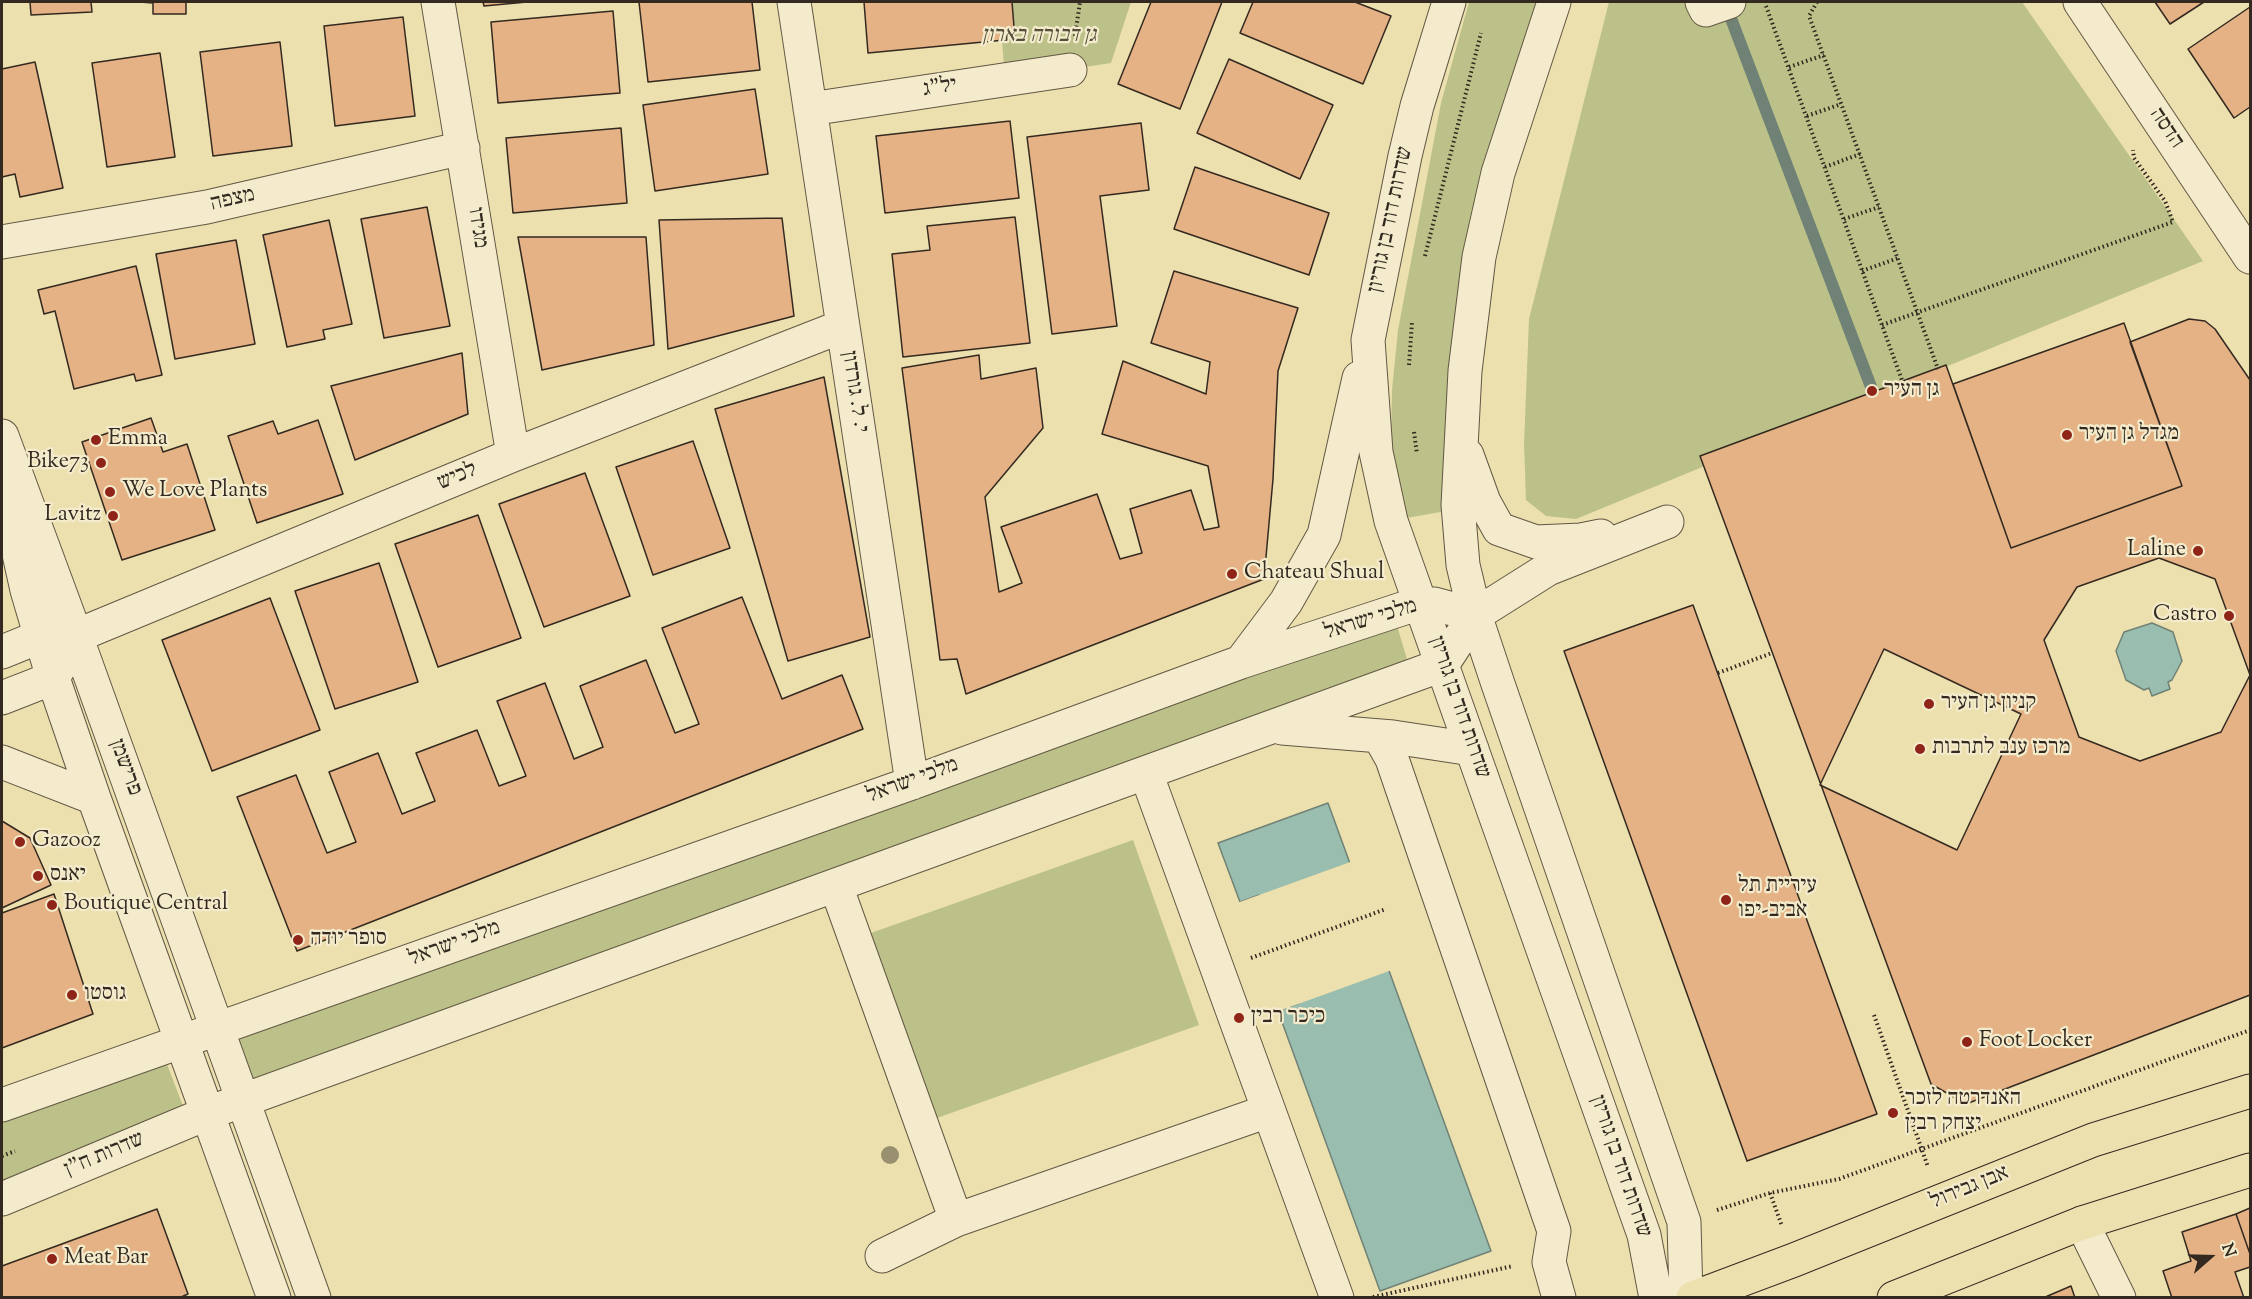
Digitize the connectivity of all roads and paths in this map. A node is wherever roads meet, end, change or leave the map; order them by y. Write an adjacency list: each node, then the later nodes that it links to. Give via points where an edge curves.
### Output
1 (438, 2): 17 (street, מגידו)
2 (794, 2): 15 (street, י. ל. גורדון)
3 (1449, 2): 32 (street, שדרות דוד בן גוריון, via 1405,156)
4 (1554, 2): 38 (street, שדרות דוד בן גוריון, via 1498,173 1479,257 1465,371)
5 (1702, 2): 6 (street, via 1706,10)
6 (1729, 2)
7 (1764, 2): 12 (path)
8 (1817, 2): 11 (path, via 1809,16)
9 (2080, 2): 24 (street, הדסה)
10 (1483, 24): 26 (path)
11 (1824, 55): 12 (path); 14 (path)
12 (1789, 67): 16 (path)
13 (1071, 69): 15 (street, יל"ג)
14 (1841, 104): 16 (path); 19 (path)
15 (810, 109): 31 (street, י. ל. גורדון)
16 (1807, 116): 20 (path)
17 (463, 148): 23 (street, מצפה, via 207,207); 39 (street, מגידו)
18 (2133, 148): 28 (path, via 2134,158 2165,201 2173,222)
19 (1860, 154): 20 (path); 21 (path)
20 (1825, 167): 22 (path)
21 (1879, 207): 22 (path); 25 (path)
22 (1844, 219): 27 (path)
23 (2, 242)
24 (2250, 257)
25 (1898, 258): 27 (path); 28 (path)
26 (1424, 261)
27 (1863, 271): 30 (path)
28 (1917, 312): 30 (path); 33 (path)
29 (1412, 317): 34 (path)
30 (1882, 325): 35 (path)
31 (843, 326): 39 (street, לכיש); 58 (street, י. ל. גורדון)
32 (1368, 340): 42 (street, שדרות דוד בן גוריון, via 1372,418 1382,482 1391,521); 48 (street, via 1324,535 1286,602)
33 (1938, 369)
34 (1409, 372)
35 (1903, 383)
36 (1414, 427): 40 (path)
37 (2, 436): 44 (street, פרישמן)
38 (1462, 442): 43 (street, שדרות דוד בן גוריון, via 1458,505 1463,566); 43 (street, via 1484,502 1499,529 1508,533 1536,542 1581,540 1667,522 1548,570)
39 (513, 455): 44 (street, לכיש)
40 (1418, 460)
41 (2, 476): 45 (street, פרישמן)
42 (1420, 603): 43 (street, מלכי ישראל); 48 (street, מלכי ישראל); 49 (street, שדרות דוד בן גוריון)
43 (1475, 615): 49 (street); 87 (street, שדרות דוד בן גוריון, via 1684,1222)
44 (76, 636): 45 (street); 51 (street); 64 (street, פרישמן)
45 (39, 637): 46 (street); 51 (street, פרישמן)
46 (2, 652)
47 (1772, 653): 50 (path)
48 (1241, 662): 58 (street, מלכי ישראל)
49 (1442, 664): 53 (street); 55 (street, שדרות דוד בן גוריון)
50 (1718, 673)
51 (53, 678): 52 (street); 59 (street, פרישמן)
52 (2, 698)
53 (1271, 727): 54 (street); 57 (street)
54 (1379, 736): 55 (street); 80 (street, via 1392,759 1554,1231)
55 (1472, 749): 86 (street, שדרות דוד בן גוריון, via 1644,1235)
56 (2, 762): 59 (street)
57 (1146, 773): 60 (street); 70 (street)
58 (912, 783): 64 (street, מלכי ישראל)
59 (94, 798): 66 (street, פרישמן)
60 (836, 886): 68 (street); 77 (street)
61 (1386, 909): 62 (path)
62 (1250, 958)
63 (1874, 1015): 72 (path)
64 (218, 1030): 66 (street, מלכי ישראל); 68 (street, פרישמן)
65 (2250, 1030): 72 (path)
66 (183, 1042): 69 (street); 71 (street)
67 (2250, 1091): 75 (main road, אבן גבירול, via 2093,1140)
68 (244, 1100): 71 (street); 82 (street)
69 (2, 1105)
70 (1268, 1111): 77 (street); 83 (street)
71 (208, 1113): 74 (street, שדרות ח"ן); 81 (street)
72 (1922, 1149): 75 (path); 76 (path, via 1839,1179 1770,1193)
73 (2250, 1170): 78 (main road)
74 (2, 1199)
75 (1940, 1201): 88 (main road, אבן גבירול)
76 (1717, 1210)
77 (956, 1220): 79 (street)
78 (2082, 1223): 89 (main road); 90 (street)
79 (882, 1256)
80 (1549, 1262): 84 (path, via 1527,1262); 85 (street)
81 (274, 1298)
82 (314, 1298)
83 (1337, 1298)
84 (1370, 1298)
85 (1558, 1298)
86 (1656, 1298)
87 (1686, 1298)
88 (1693, 1298)
89 (1894, 1298)
90 (2119, 1298)

